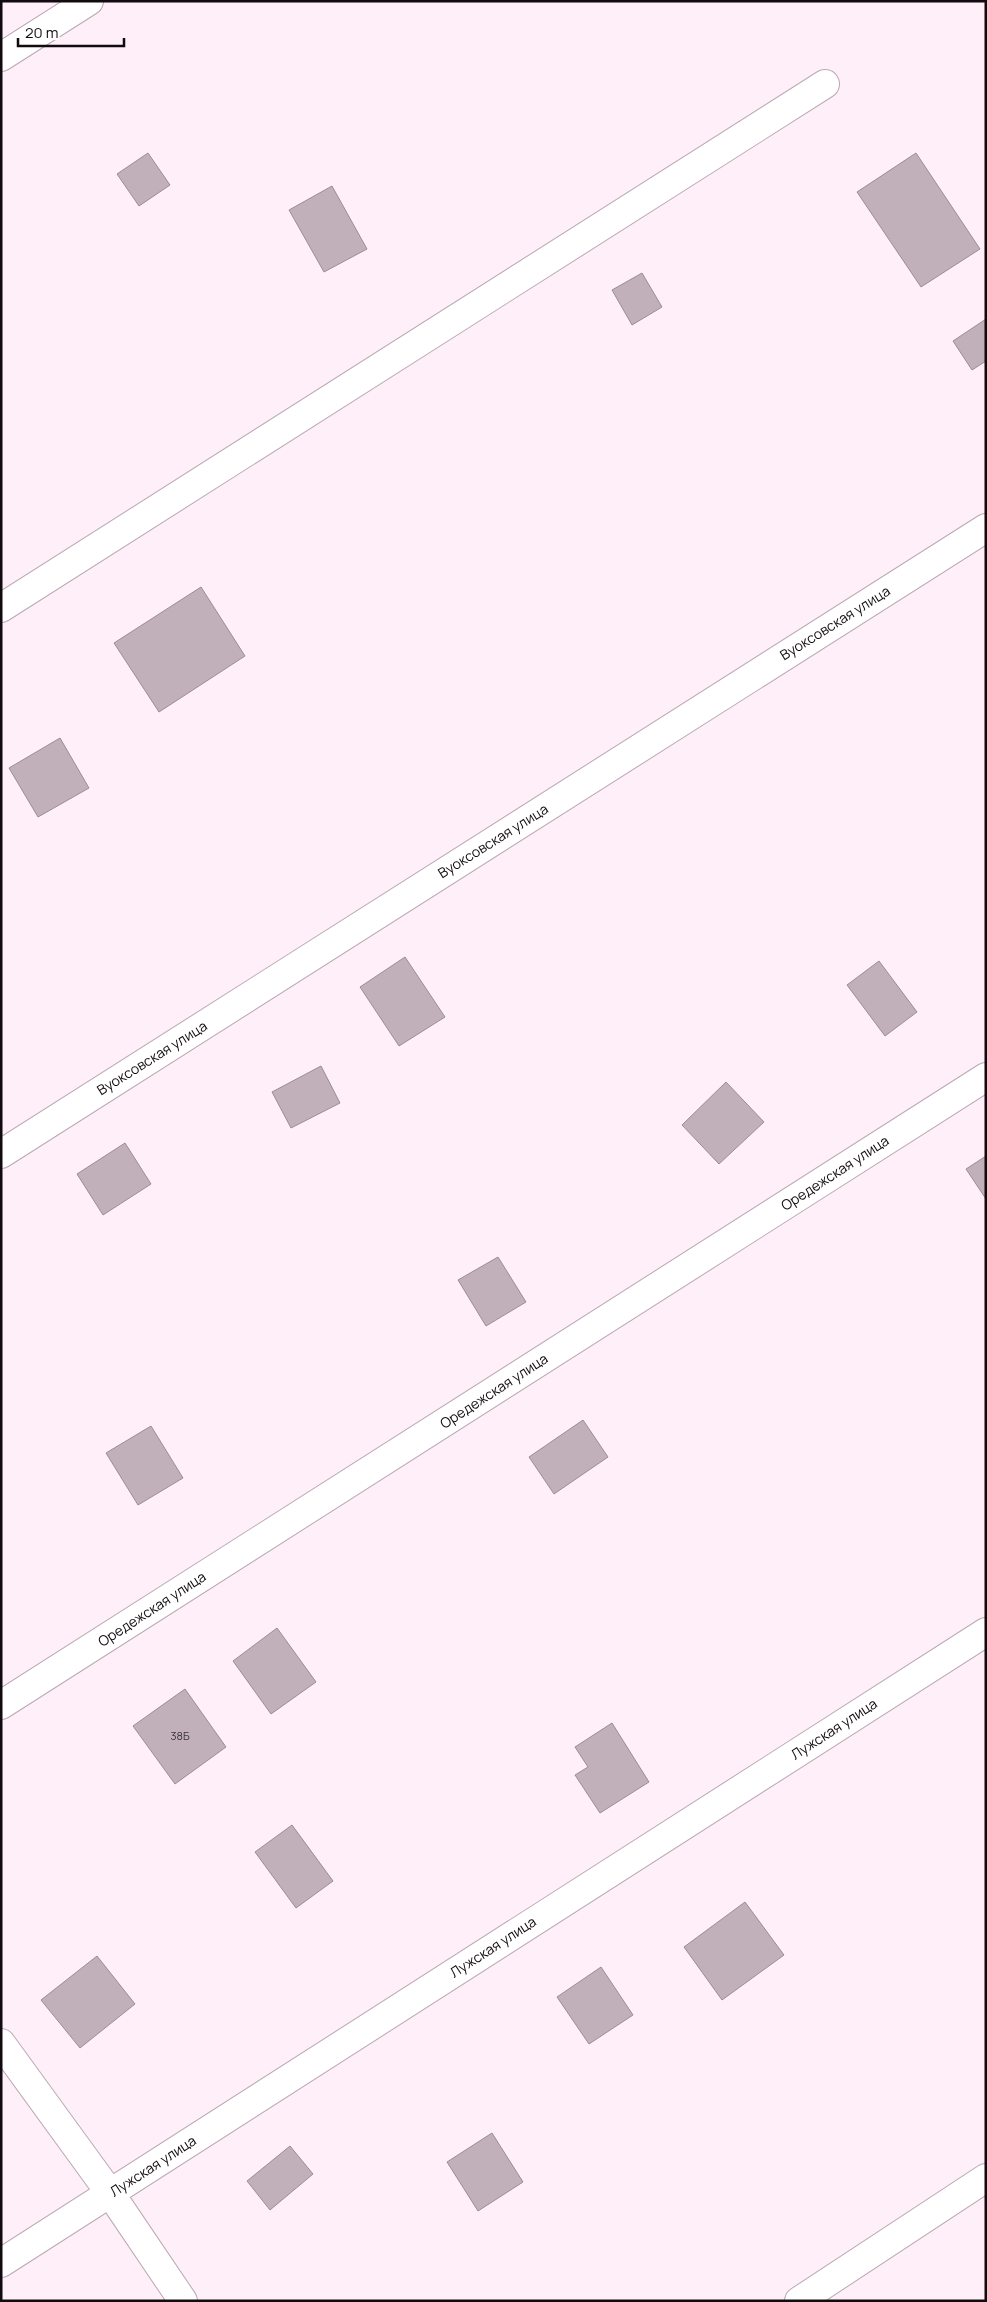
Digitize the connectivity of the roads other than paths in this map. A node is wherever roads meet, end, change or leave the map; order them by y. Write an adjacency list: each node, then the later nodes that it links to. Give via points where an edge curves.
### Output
1 (89, 1): 2 (street)
2 (1, 57)
3 (825, 84): 5 (street)
4 (986, 528): 7 (street, Вуоксовская улица)
5 (1, 608)
6 (986, 1077): 9 (street, Оредежская улица)
7 (1, 1154)
8 (986, 1632): 12 (street, Лужская улица)
9 (1, 1704)
10 (1, 2043): 12 (street)
11 (986, 2178): 15 (street)
12 (110, 2193): 13 (street, Лужская улица); 14 (street)
13 (1, 2263)
14 (183, 2301)
15 (798, 2301)

